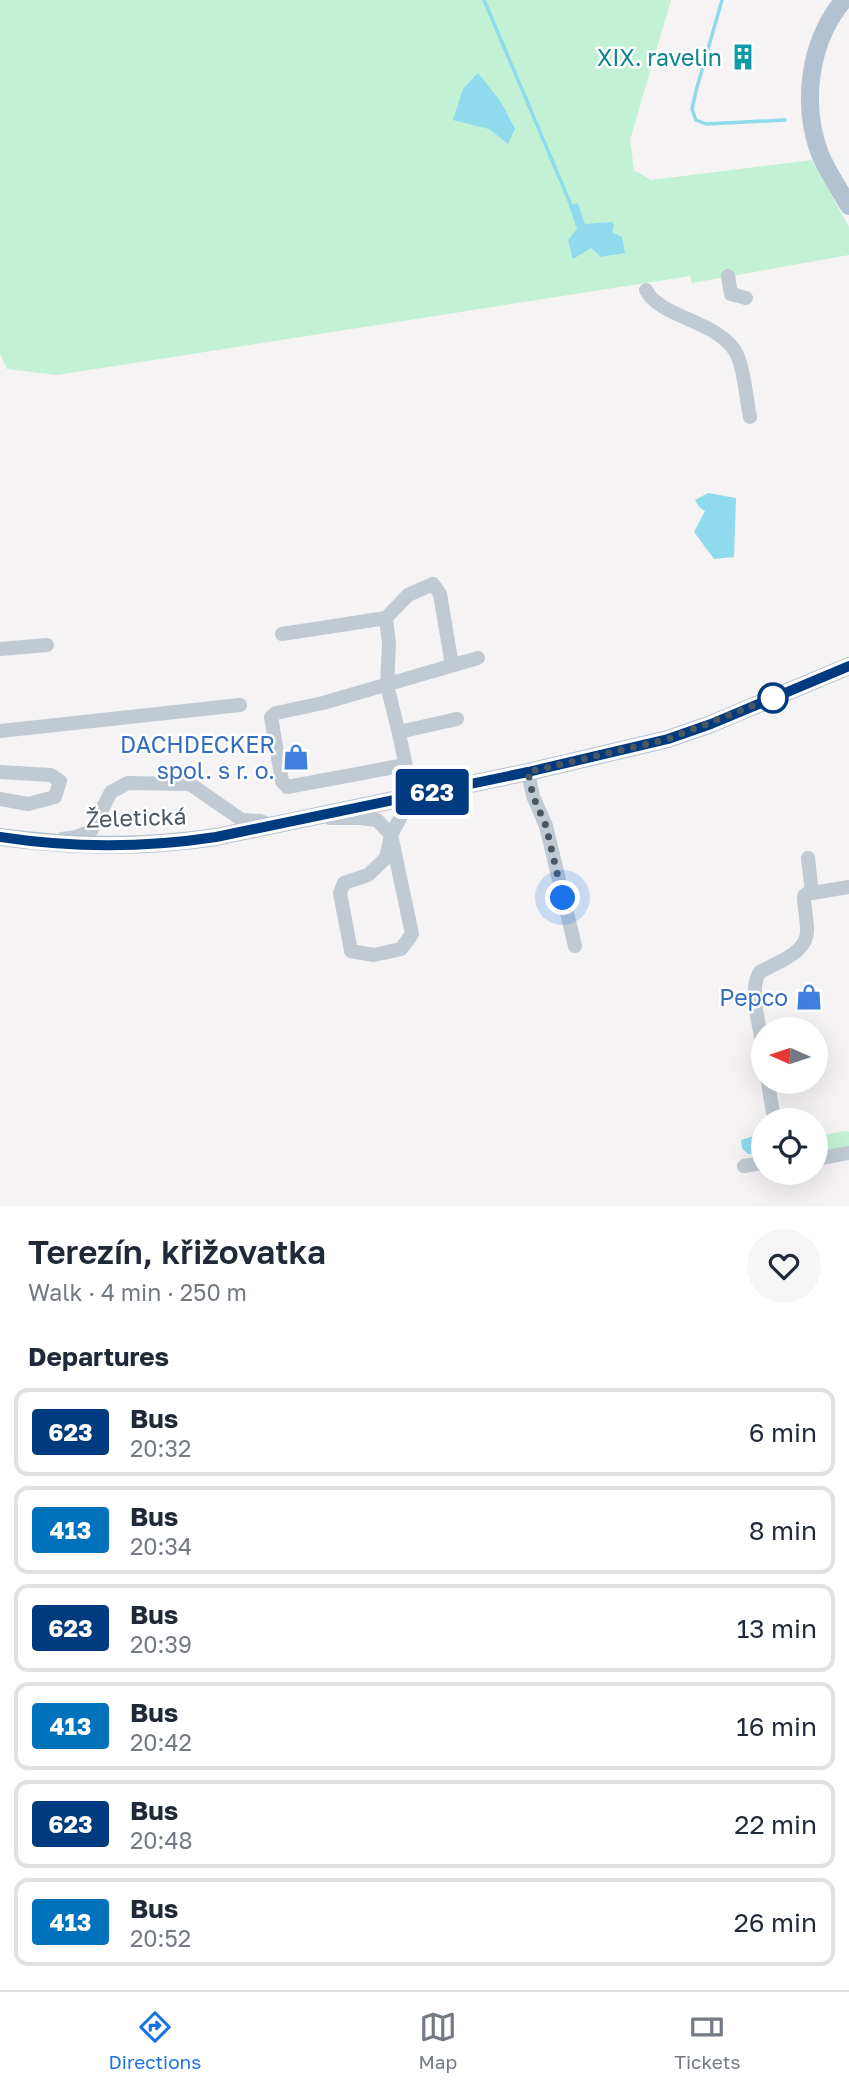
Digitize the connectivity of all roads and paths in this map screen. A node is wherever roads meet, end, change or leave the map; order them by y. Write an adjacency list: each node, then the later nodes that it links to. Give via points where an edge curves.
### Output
1 (844, 0): 2 (main road, via 822,36 810,100 821,155)
2 (849, 206)
3 (727, 276): 5 (lane, via 731,294)
4 (646, 290): 6 (lane, via 660,305 725,341 737,355)
5 (746, 298)
6 (750, 417)
7 (386, 618): 8 (lane); 12 (lane, via 408,595 433,584 440,594); 14 (lane)
8 (282, 634)
9 (47, 646): 10 (lane)
10 (0, 649)
11 (478, 658): 12 (lane)
12 (452, 666): 14 (lane)
13 (849, 666): 21 (main road, Želetická, via 668,739)
14 (387, 685): 18 (lane); 19 (lane, via 272,715 282,781 290,787)
15 (240, 705): 17 (lane)
16 (457, 719): 18 (lane)
17 (0, 731)
18 (399, 732): 19 (lane)
19 (405, 765): 22 (lane)
20 (0, 772): 23 (lane, via 51,775 60,781 55,797 28,804)
21 (528, 772): 22 (main road, Želetická); 32 (lane)
22 (412, 796): 24 (main road, Želetická); 26 (lane)
23 (0, 799)
24 (322, 815): 25 (main road, Želetická); 26 (lane, via 377,820)
25 (273, 825): 28 (main road, Želetická, via 166,844); 28 (lane, via 242,820 190,784 128,783 111,792 91,831)
26 (391, 835): 26 (lane, via 386,858 368,875 344,883 340,893 351,951 374,955 401,949 412,934)
27 (0, 837): 28 (main road, Želetická)
28 (44, 842)
29 (808, 858): 31 (lane)
30 (849, 887): 31 (lane)
31 (812, 892): 33 (lane, via 804,896 804,944 760,972 754,983)
32 (575, 946)
33 (759, 1017)
34 (849, 1153): 35 (lane)
35 (828, 1157)
36 (751, 1165): 37 (lane)
37 (744, 1166)

